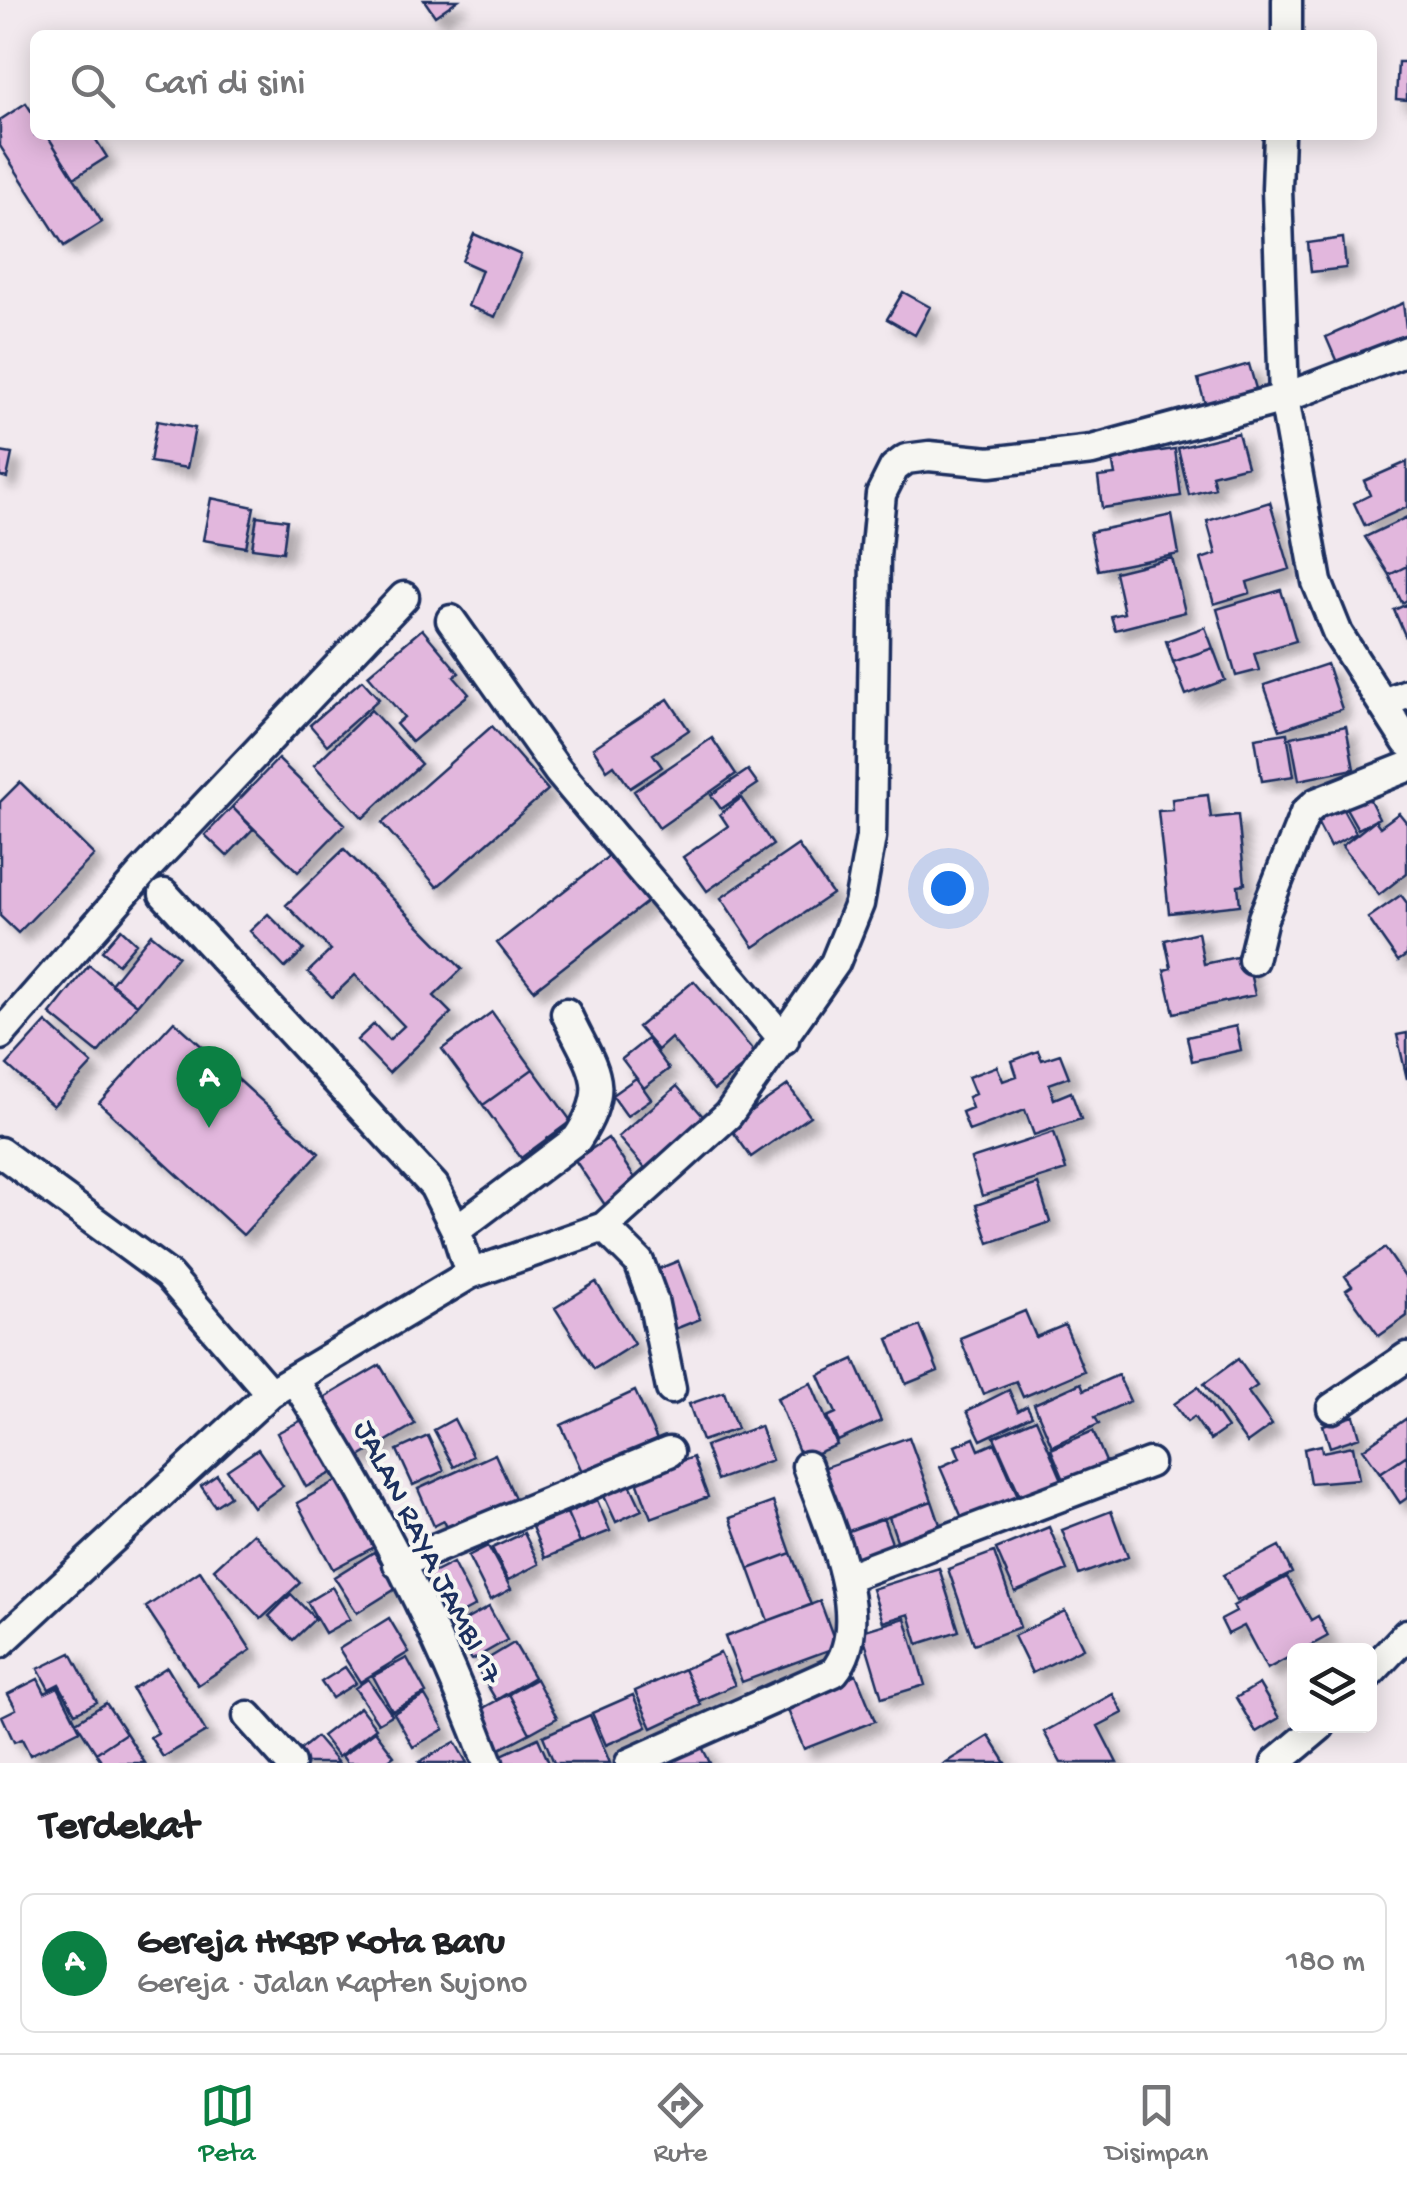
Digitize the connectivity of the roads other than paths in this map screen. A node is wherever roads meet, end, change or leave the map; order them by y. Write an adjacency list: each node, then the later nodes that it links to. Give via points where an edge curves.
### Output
1 (1287, 0): 2 (street)
2 (1287, 30)
3 (1280, 140): 5 (street)
4 (1407, 352): 5 (street)
5 (1284, 398): 8 (street, via 1317,582 1338,634); 15 (street, via 1092,450 990,462 906,458 894,468 880,494 875,557 871,837 860,904 835,963)
6 (404, 597): 14 (street)
7 (451, 620): 15 (street, via 558,771)
8 (1395, 699): 9 (street)
9 (1407, 742)
10 (1407, 767): 12 (street, via 1305,813)
11 (164, 894): 18 (street, via 434,1186)
12 (1254, 960)
13 (566, 1013): 18 (street, via 598,1083 590,1120 577,1140)
14 (0, 1034)
15 (784, 1040): 17 (street, via 728,1115)
16 (0, 1152): 21 (street, JALAN RAYA JAMBI 17, via 168,1276)
17 (604, 1227): 19 (street); 22 (street, via 639,1262)
18 (456, 1230): 19 (street)
19 (470, 1274): 21 (street)
20 (1407, 1357): 23 (street)
21 (282, 1386): 27 (street, JALAN RAYA JAMBI 17); 30 (street)
22 (671, 1388)
23 (1332, 1408)
24 (669, 1452): 27 (street)
25 (1149, 1463): 28 (street)
26 (807, 1466): 28 (street)
27 (398, 1564): 35 (street, JALAN RAYA JAMBI 17)
28 (847, 1577): 36 (street, via 847,1657 834,1672)
29 (1407, 1634): 31 (street)
30 (0, 1643)
31 (1377, 1666)
32 (248, 1716): 34 (street)
33 (1315, 1743): 37 (street)
34 (290, 1763)
35 (488, 1763)
36 (630, 1763)
37 (1276, 1763)

